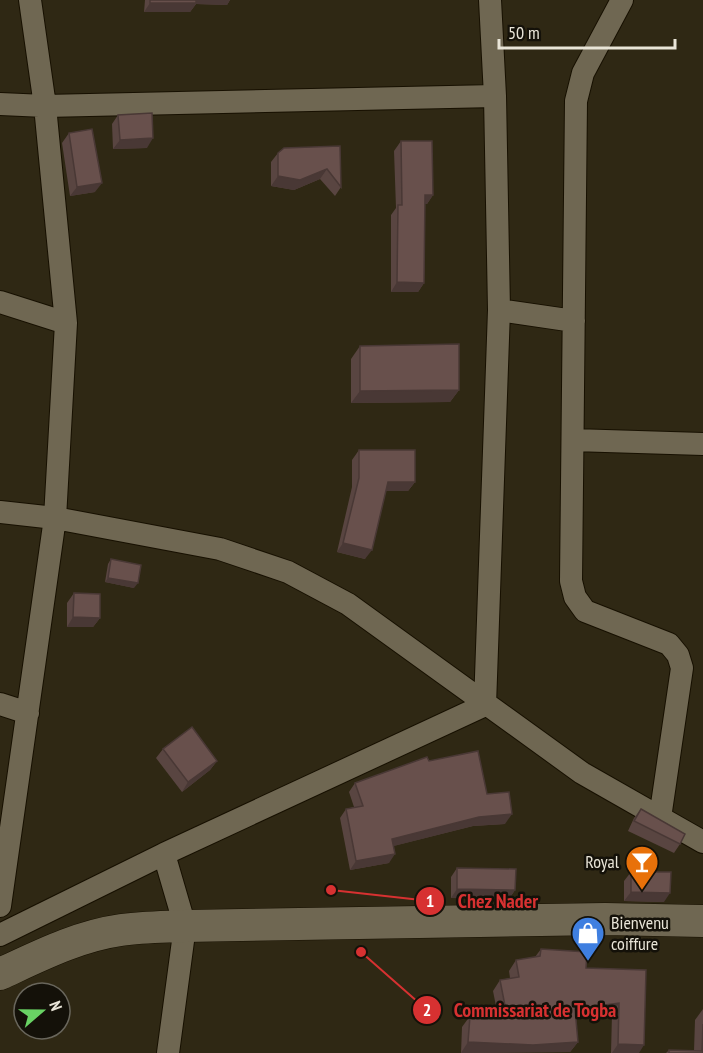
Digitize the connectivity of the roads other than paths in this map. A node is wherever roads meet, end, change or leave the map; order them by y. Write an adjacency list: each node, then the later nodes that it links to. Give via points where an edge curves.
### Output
1 (30, 0): 6 (street)
2 (490, 0): 4 (street)
3 (622, 0): 9 (street, via 583,73 576,101)
4 (495, 96): 6 (street); 8 (street)
5 (0, 104): 6 (street)
6 (45, 106): 10 (street)
7 (0, 302): 10 (street)
8 (499, 310): 9 (street); 16 (street)
9 (574, 321): 11 (street)
10 (66, 323): 14 (street)
11 (573, 440): 12 (street); 18 (street, via 574,597 585,611 669,644 682,668)
12 (703, 444)
13 (0, 512): 14 (street)
14 (55, 518): 16 (street, via 220,549 288,572 348,604); 17 (street)
15 (0, 704): 17 (street)
16 (485, 705): 18 (street, via 582,773); 20 (street)
17 (28, 713): 21 (street)
18 (660, 818): 19 (street)
19 (703, 842)
20 (164, 854): 23 (street); 24 (street)
21 (0, 906)
22 (703, 921): 23 (street)
23 (185, 926): 25 (street, via 121,930 85,938); 26 (street)
24 (0, 935)
25 (0, 974)
26 (168, 1053)

